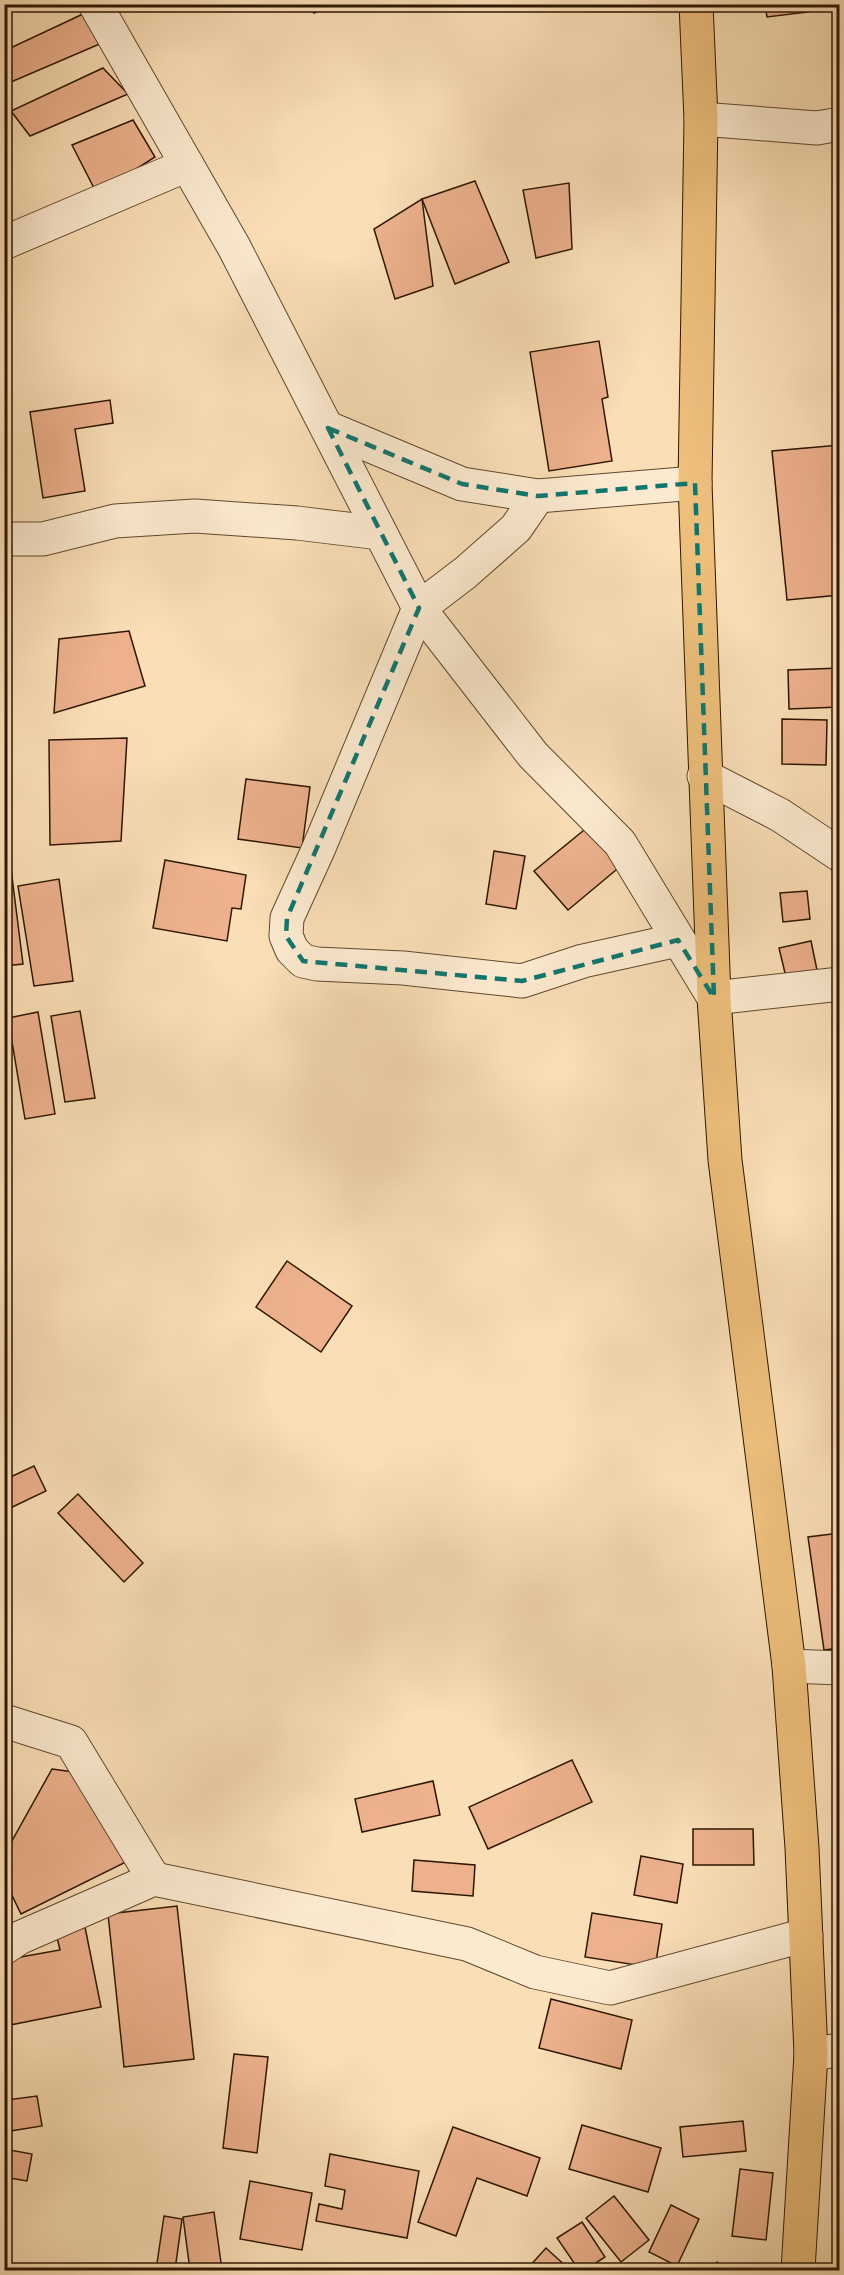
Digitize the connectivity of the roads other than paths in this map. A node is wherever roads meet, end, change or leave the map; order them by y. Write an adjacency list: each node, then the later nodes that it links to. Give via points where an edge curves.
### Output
1 (95, 4): 5 (street)
2 (696, 4): 3 (main road)
3 (701, 119): 4 (street, via 817,128); 8 (main road)
4 (840, 124)
5 (187, 165): 6 (street); 7 (street)
6 (4, 243)
7 (328, 428): 9 (street, via 462,484); 10 (street)
8 (695, 483): 9 (street); 13 (main road)
9 (537, 496): 12 (street, via 516,528)
10 (381, 533): 11 (street, via 195,516 114,521 43,538); 12 (street)
11 (4, 538)
12 (419, 608): 15 (street, via 533,755 620,843); 15 (street, via 287,918 286,936 292,950 303,961 316,964 403,968 522,981 584,961)
13 (704, 776): 14 (street, via 780,815); 17 (main road)
14 (840, 855)
15 (678, 940): 17 (street)
16 (840, 984): 17 (street)
17 (714, 998): 18 (main road, via 725,1160)
18 (789, 1666): 19 (street); 22 (main road)
19 (840, 1668)
20 (4, 1721): 21 (street, via 71,1742)
21 (154, 1879): 22 (street, via 467,1944 536,1972 610,1988); 23 (street)
22 (806, 1935): 24 (main road)
23 (4, 1948)
24 (825, 2052): 25 (main road)
25 (798, 2271)

